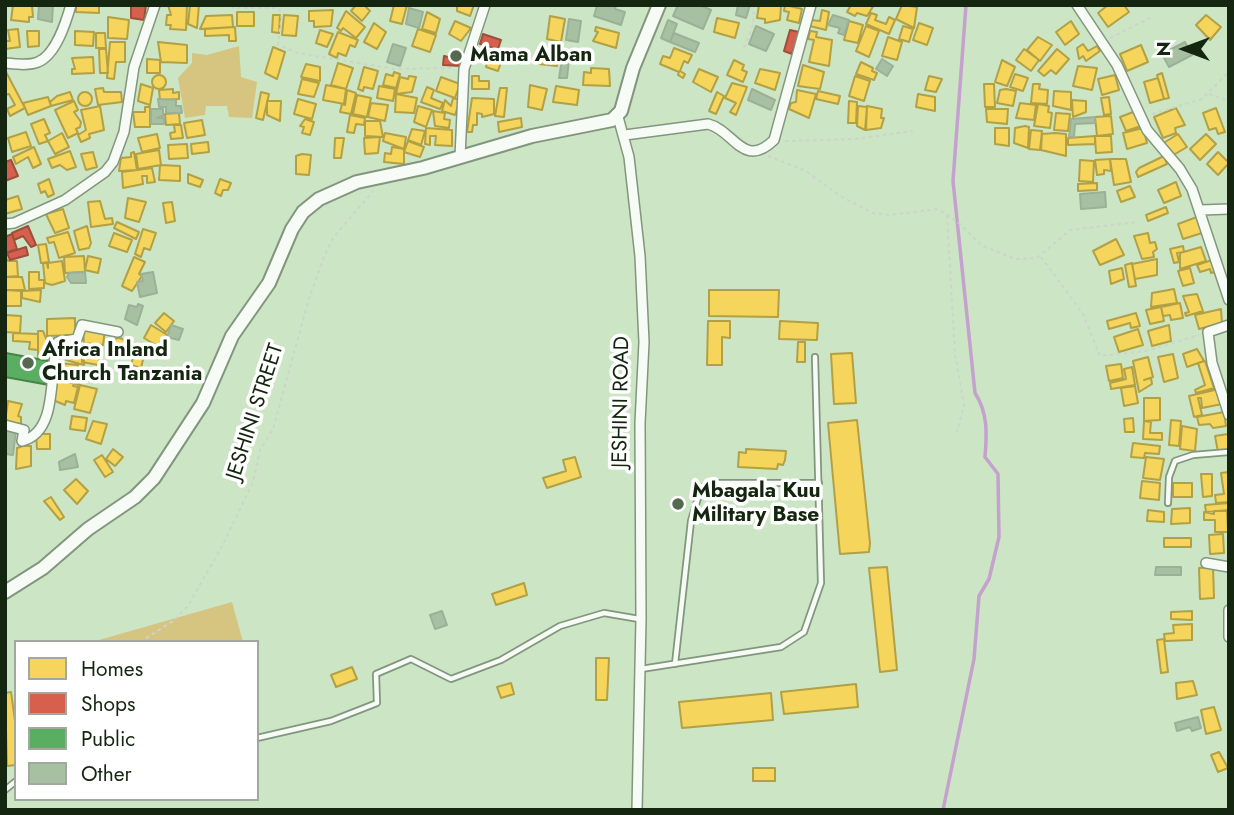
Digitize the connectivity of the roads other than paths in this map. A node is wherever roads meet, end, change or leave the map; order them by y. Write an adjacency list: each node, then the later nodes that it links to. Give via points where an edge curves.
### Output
1 (71, 5): 7 (street, via 60,36 43,59)
2 (155, 5): 13 (street, via 134,67 124,132 113,162 65,200)
3 (485, 5): 10 (street, via 464,69)
4 (659, 5): 8 (street)
5 (811, 5): 9 (street, via 774,140 758,150 738,146 708,124)
6 (1077, 5): 12 (street, via 1102,41 1155,142 1186,178)
7 (5, 64)
8 (618, 117): 9 (street, JESHINI ROAD); 10 (street)
9 (625, 135): 27 (street, JESHINI ROAD, via 640,256 644,342)
10 (460, 157): 25 (street, via 335,189 303,212 265,290 232,336 203,403 154,478)
11 (1229, 209): 12 (street)
12 (1201, 210): 14 (street)
13 (5, 224)
14 (1229, 300)
15 (1229, 325): 18 (street, via 1208,332 1212,363)
16 (118, 332): 19 (street, via 82,325 77,339 58,341 40,428 22,441 24,430)
17 (815, 357): 21 (lane)
18 (1229, 415)
19 (5, 425)
20 (1229, 452): 22 (lane, via 1175,461)
21 (819, 483): 29 (lane, via 821,583 804,632 781,647); 29 (lane, via 710,483 701,488 691,521)
22 (1168, 503)
23 (1206, 563): 24 (street)
24 (1229, 567)
25 (5, 593)
26 (1229, 610): 28 (street)
27 (641, 619): 30 (street, JESHINI ROAD); 31 (lane, via 604,613 560,626 501,660 451,679 411,659 376,674 377,703 331,721)
28 (1229, 637)
29 (675, 664): 30 (lane)
30 (640, 669): 32 (street, JESHINI ROAD)
31 (259, 738)
32 (637, 810)

